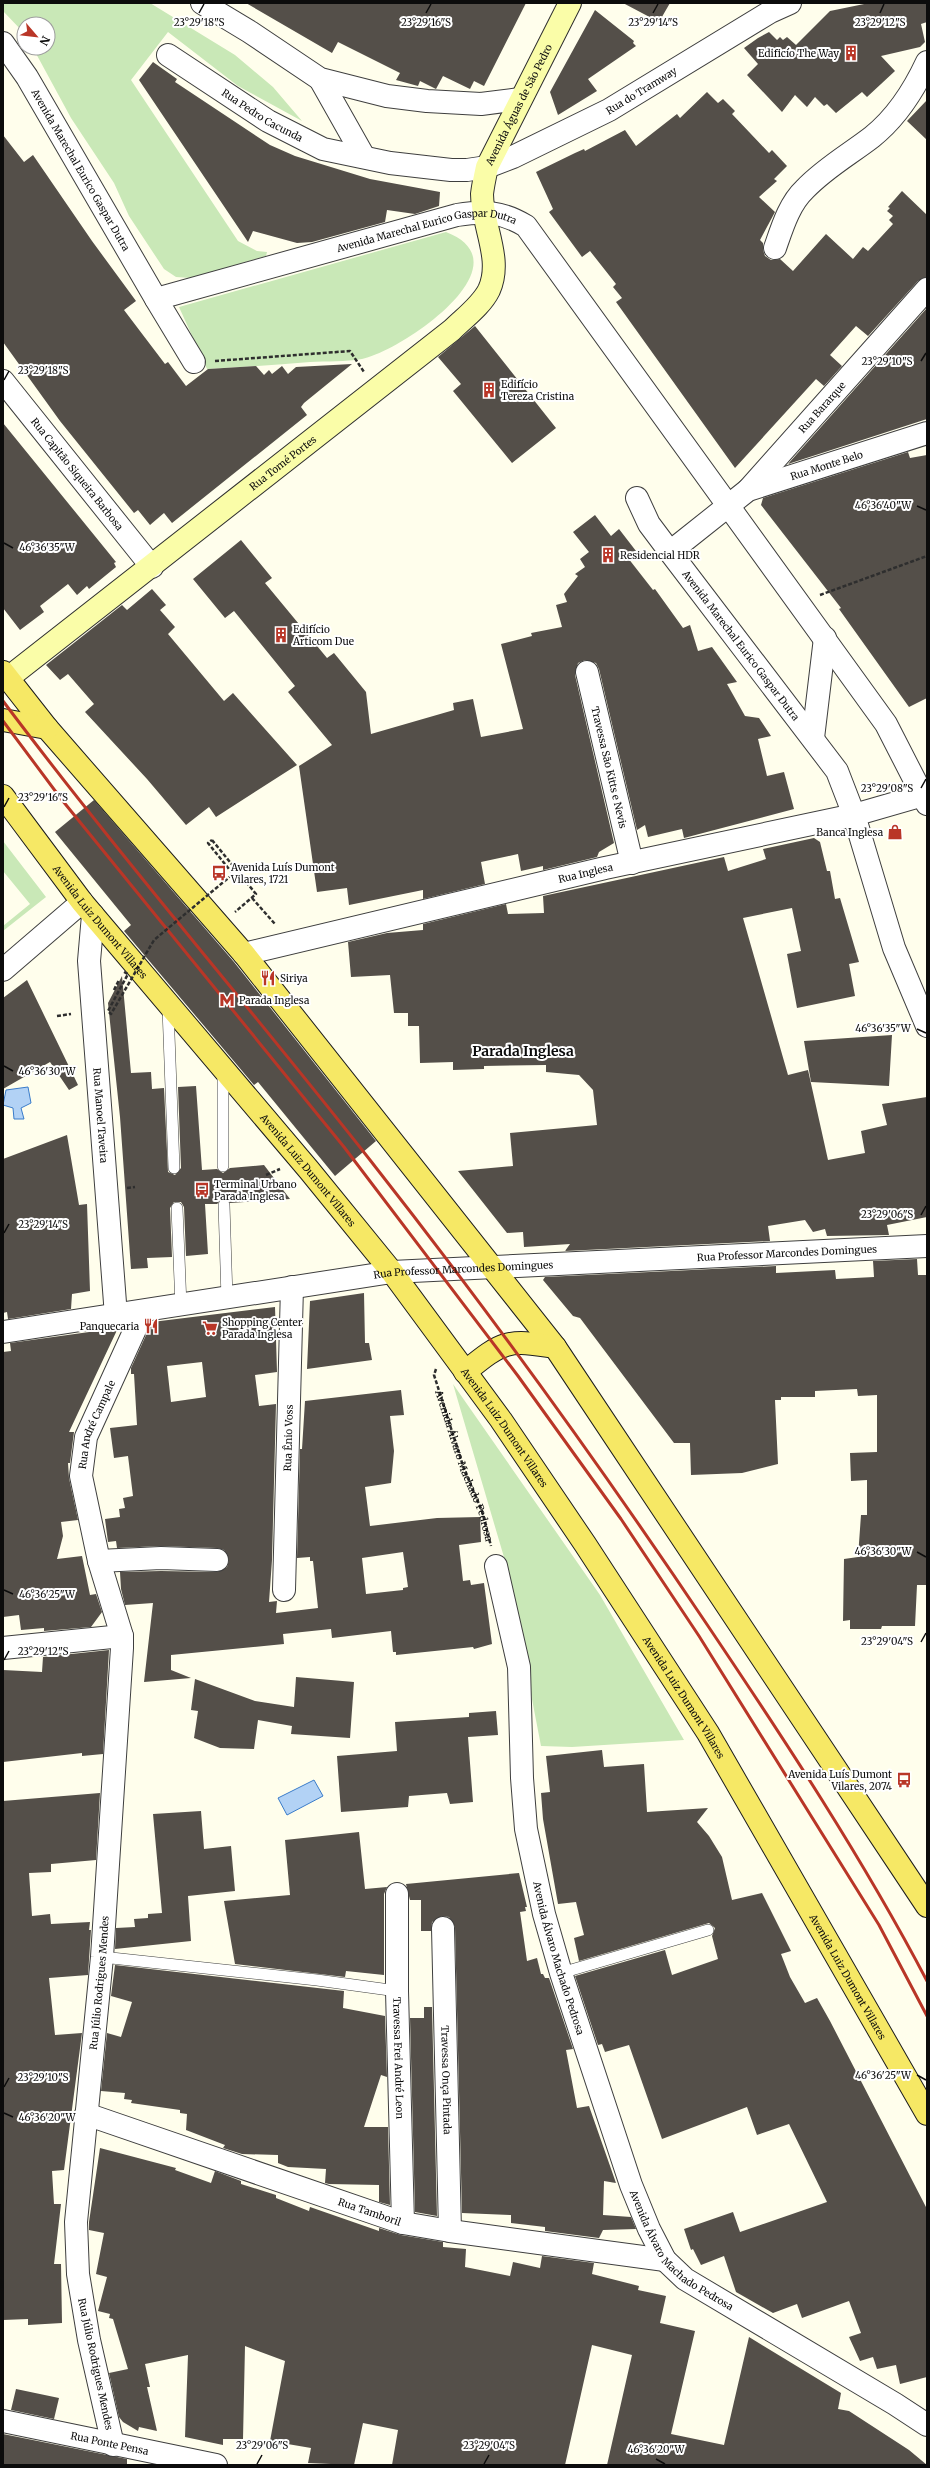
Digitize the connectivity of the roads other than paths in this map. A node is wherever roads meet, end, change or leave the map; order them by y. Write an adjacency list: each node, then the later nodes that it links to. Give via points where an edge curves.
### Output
1 (202, 3): 7 (street)
2 (570, 3): 8 (main road, Avenida Águas de São Pedro)
3 (790, 3): 10 (street, Rua do Tramway, via 770,12 609,110)
4 (3, 43): 14 (street, Avenida Marechal Eurico Gaspar Dutra, via 27,76)
5 (168, 55): 9 (street, Rua Pedro Cacunda, via 268,121 323,149)
6 (927, 62): 12 (street, via 906,102 872,136 841,157 804,190 786,216)
7 (320, 79): 8 (street, via 387,96 428,101 481,104); 9 (street)
8 (520, 98): 10 (main road, Avenida Águas de São Pedro)
9 (364, 157): 10 (street, Rua Pedro Cacunda, via 390,163 451,170)
10 (487, 167): 11 (main road, Avenida Águas de São Pedro, via 482,195)
11 (484, 212): 14 (street, Avenida Marechal Eurico Gaspar Dutra, via 457,215); 20 (street, Avenida Marechal Eurico Gaspar Dutra, via 512,218 526,226); 22 (main road, Rua Tomé Portes, via 494,256 493,276 489,290 479,305 452,330)
12 (775, 248)
13 (927, 289): 18 (street, Rua Bararque)
14 (156, 299): 15 (street, Avenida Marechal Eurico Gaspar Dutra)
15 (194, 362)
16 (3, 381): 22 (street, Rua Capitão Siqueira Barbosa)
17 (927, 433): 18 (street, Rua Monte Belo)
18 (748, 490): 20 (street, Rua Monte Belo)
19 (637, 498): 21 (street, Avenida Marechal Eurico Gaspar Dutra, via 649,524)
20 (729, 504): 21 (street); 23 (street, Avenida Marechal Eurico Gaspar Dutra)
21 (670, 552): 28 (street, Avenida Marechal Eurico Gaspar Dutra)
22 (152, 567): 25 (main road, Rua Tomé Portes)
23 (825, 638): 28 (street, Avenida Marechal Eurico Gaspar Dutra); 30 (street, Avenida Marechal Eurico Gaspar Dutra, via 886,724)
24 (587, 672): 32 (street, Travessa São Kitts e Nevis)
25 (5, 677): 27 (main road)
26 (3, 720): 27 (main road)
27 (48, 728): 34 (main road)
28 (813, 738): 31 (street, Avenida Marechal Eurico Gaspar Dutra, via 837,771)
29 (3, 796): 33 (main road, Avenida Luiz Dumont Villares)
30 (926, 798): 31 (street, Rua Inglesa)
31 (854, 815): 32 (street, Rua Inglesa); 37 (street, Avenida Marechal Eurico Gaspar Dutra, via 894,948)
32 (632, 863): 34 (street, Rua Inglesa)
33 (88, 908): 35 (street); 36 (main road, Avenida Luiz Dumont Villares); 50 (street, Rua Manoel Taveira)
34 (244, 954): 44 (main road)
35 (3, 970)
36 (168, 1003): 38 (main road, Avenida Luiz Dumont Villares); 40 (lane)
37 (927, 1026)
38 (223, 1069): 39 (lane); 45 (main road, Avenida Luiz Dumont Villares)
39 (223, 1166)
40 (174, 1168)
41 (224, 1205): 47 (lane)
42 (177, 1208): 48 (lane)
43 (927, 1246): 44 (street, Rua Professor Marcondes Domingues)
44 (490, 1267): 45 (street, Rua Professor Marcondes Domingues); 52 (main road)
45 (392, 1272): 46 (street, Rua Professor Marcondes Domingues); 53 (main road, Avenida Luiz Dumont Villares)
46 (292, 1287): 47 (street, Rua Professor Marcondes Domingues); 57 (street, Rua Ênio Voss)
47 (227, 1298): 48 (street, Rua Professor Marcondes Domingues)
48 (181, 1306): 49 (street, Rua Professor Marcondes Domingues)
49 (143, 1312): 50 (street, Rua Professor Marcondes Domingues); 55 (street, Rua André Campale, via 86,1437 81,1476)
50 (116, 1316): 51 (street, Rua Professor Marcondes Domingues)
51 (3, 1332)
52 (555, 1347): 53 (main road, via 522,1342 509,1343 490,1352); 61 (main road)
53 (465, 1372): 68 (main road, Avenida Luiz Dumont Villares, via 501,1420 585,1544 708,1733)
54 (216, 1560): 55 (street, via 161,1558)
55 (99, 1561): 58 (street, Rua André Campale)
56 (496, 1566): 65 (street, Avenida Álvaro Machado Pedrosa, via 519,1668 526,1829 544,1914)
57 (284, 1590)
58 (122, 1636): 59 (street); 64 (street, Rua Júlio Rodrigues Mendes)
59 (3, 1648)
60 (397, 1894): 66 (street, Travessa Frei André Leon)
61 (927, 1906)
62 (444, 1928): 70 (street, Travessa Onça Pintada)
63 (708, 1930): 65 (lane)
64 (102, 1957): 66 (lane); 67 (street, Rua Júlio Rodrigues Mendes)
65 (561, 1973): 71 (street, Avenida Álvaro Machado Pedrosa, via 631,2185)
66 (397, 1991): 69 (street, Travessa Frei André Leon)
67 (86, 2114): 69 (street, Rua Tamboril); 74 (street, Rua Júlio Rodrigues Mendes, via 76,2222 78,2274 89,2340)
68 (927, 2114)
69 (403, 2222): 70 (street, Rua Tamboril)
70 (450, 2231): 71 (street, Rua Tamboril)
71 (665, 2260): 73 (street, Avenida Álvaro Machado Pedrosa, via 685,2279)
72 (3, 2421): 74 (street, Rua Ponte Pensa)
73 (927, 2425)
74 (113, 2445): 75 (street, Rua Ponte Pensa)
75 (216, 2465)

